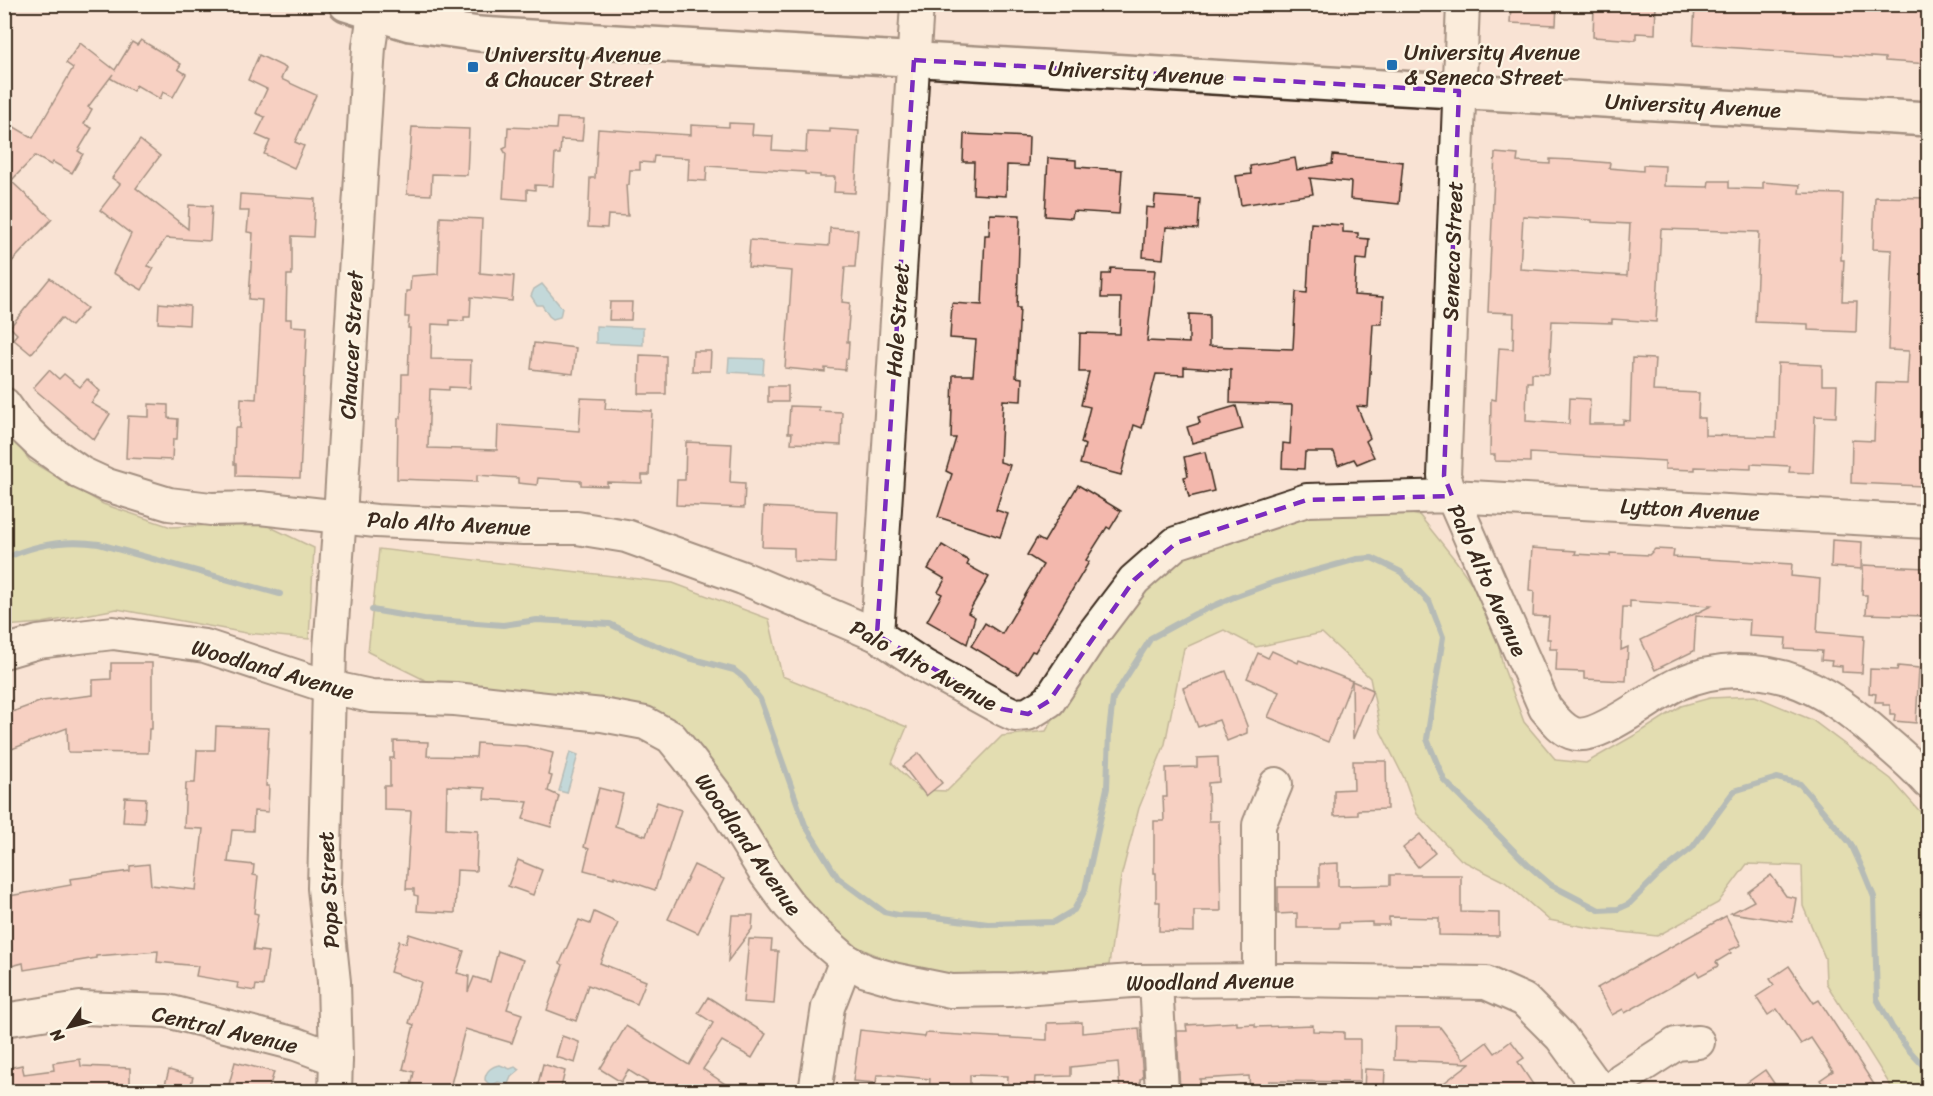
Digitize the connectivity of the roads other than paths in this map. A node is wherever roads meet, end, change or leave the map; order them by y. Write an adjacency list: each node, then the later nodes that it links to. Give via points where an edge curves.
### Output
1 (917, 4): 4 (street, Hale Street)
2 (1463, 4): 5 (street, Seneca Street)
3 (366, 8): 4 (main road, University Avenue, via 410,24 479,34); 9 (street, Chaucer Street, via 369,48)
4 (914, 60): 5 (main road, University Avenue); 11 (street, Hale Street)
5 (1459, 92): 6 (main road, University Avenue); 8 (street, Seneca Street, via 1444,476)
6 (1929, 119)
7 (4, 404): 9 (street, Palo Alto Avenue, via 40,444 81,473 139,496 195,507 260,508)
8 (1452, 496): 10 (street, Lytton Avenue); 11 (street, Palo Alto Avenue, via 1307,500 1176,543 1134,580 1092,634 1049,701 1028,714 1015,715 1002,709); 14 (street, Palo Alto Avenue, via 1545,708 1573,734 1591,733 1691,679 1730,671 1754,672 1810,686 1834,700 1860,718)
9 (340, 516): 11 (street, Palo Alto Avenue, via 376,521 577,528 626,536 743,578); 13 (street, Chaucer Street)
10 (1929, 522)
11 (877, 635)
12 (4, 652): 13 (street, Woodland Avenue, via 38,642 113,633 205,646)
13 (329, 687): 16 (street, Woodland Avenue, via 371,696 455,699 602,714 645,723 671,737 721,801 789,905); 21 (street, Pope Street, via 324,888 334,982)
14 (1929, 782)
15 (1276, 784): 17 (street, via 1259,825)
16 (846, 960): 18 (street, Woodland Avenue, via 866,971 951,991); 23 (street, via 828,1007)
17 (1259, 980): 18 (street, Woodland Avenue); 25 (street, Woodland Avenue, via 1486,983 1524,1000 1561,1037)
18 (1156, 982): 24 (street)
19 (4, 1020): 21 (street, Central Avenue, via 80,1008 167,1011 296,1044)
20 (1698, 1042): 26 (street, via 1676,1044)
21 (336, 1059): 22 (street, Pope Street)
22 (335, 1092)
23 (815, 1092)
24 (1161, 1092)
25 (1600, 1092)
26 (1609, 1092)

